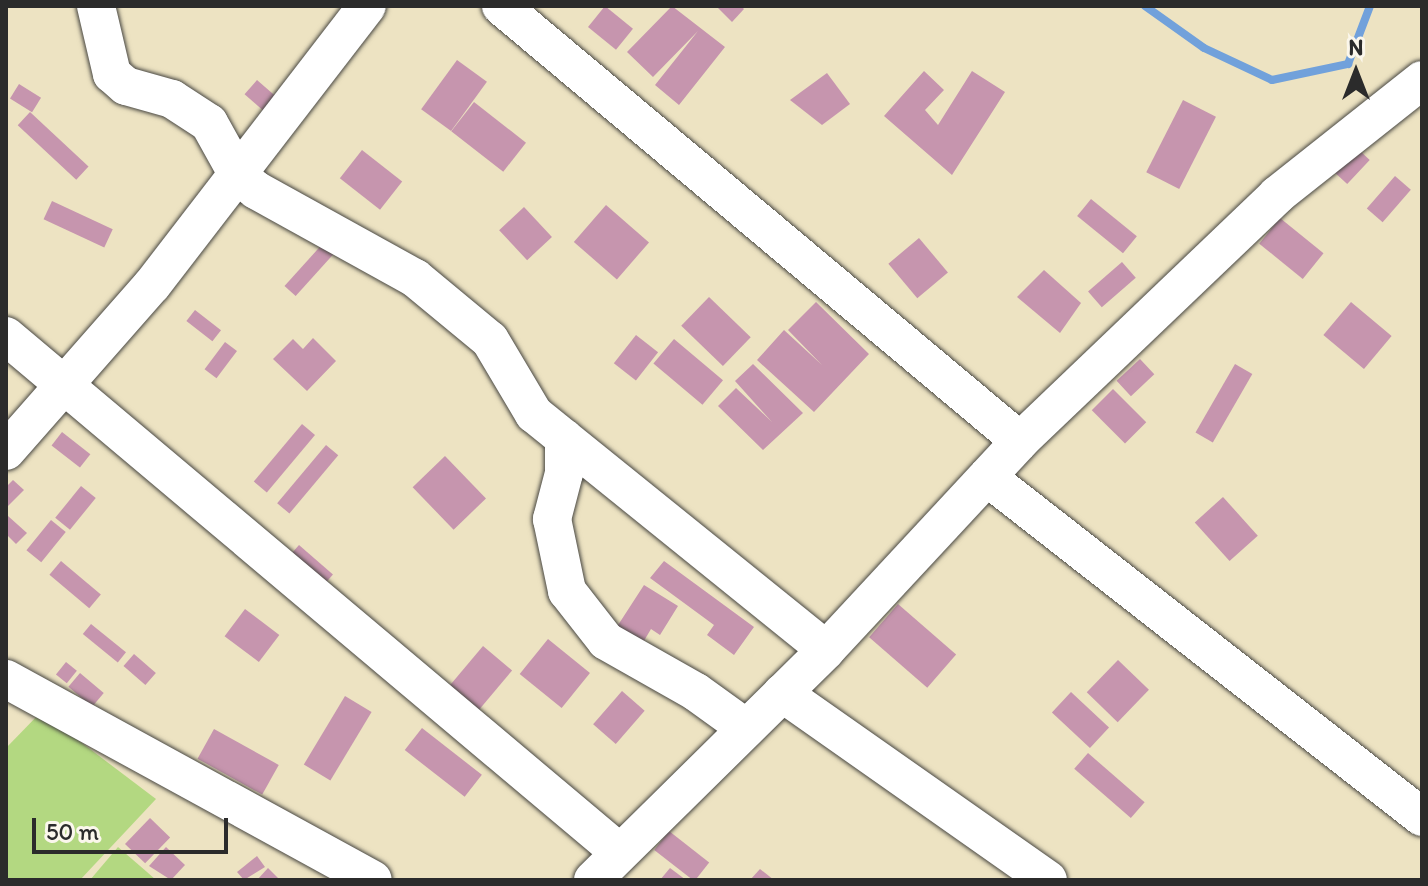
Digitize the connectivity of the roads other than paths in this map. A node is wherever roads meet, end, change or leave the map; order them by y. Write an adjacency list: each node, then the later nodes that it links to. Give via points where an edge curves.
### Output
1 (96, 6): 5 (street, via 112,74 126,86 172,99 209,123)
2 (367, 6): 5 (street)
3 (501, 6): 9 (street)
4 (1422, 80): 9 (street, via 1277,195)
5 (238, 175): 7 (street, via 152,285); 8 (street, via 415,278 490,340 534,414)
6 (6, 336): 7 (street)
7 (62, 384): 10 (street); 17 (street)
8 (564, 438): 12 (street); 15 (street, via 564,473 552,519 567,591 606,641 696,692)
9 (1020, 441): 11 (street)
10 (6, 451)
11 (987, 477): 12 (street); 16 (street)
12 (826, 650): 14 (street)
13 (6, 679): 18 (street)
14 (782, 693): 15 (street); 20 (street)
15 (746, 728): 17 (street)
16 (1422, 817)
17 (619, 852): 19 (street)
18 (373, 880)
19 (593, 880)
20 (1048, 880)

